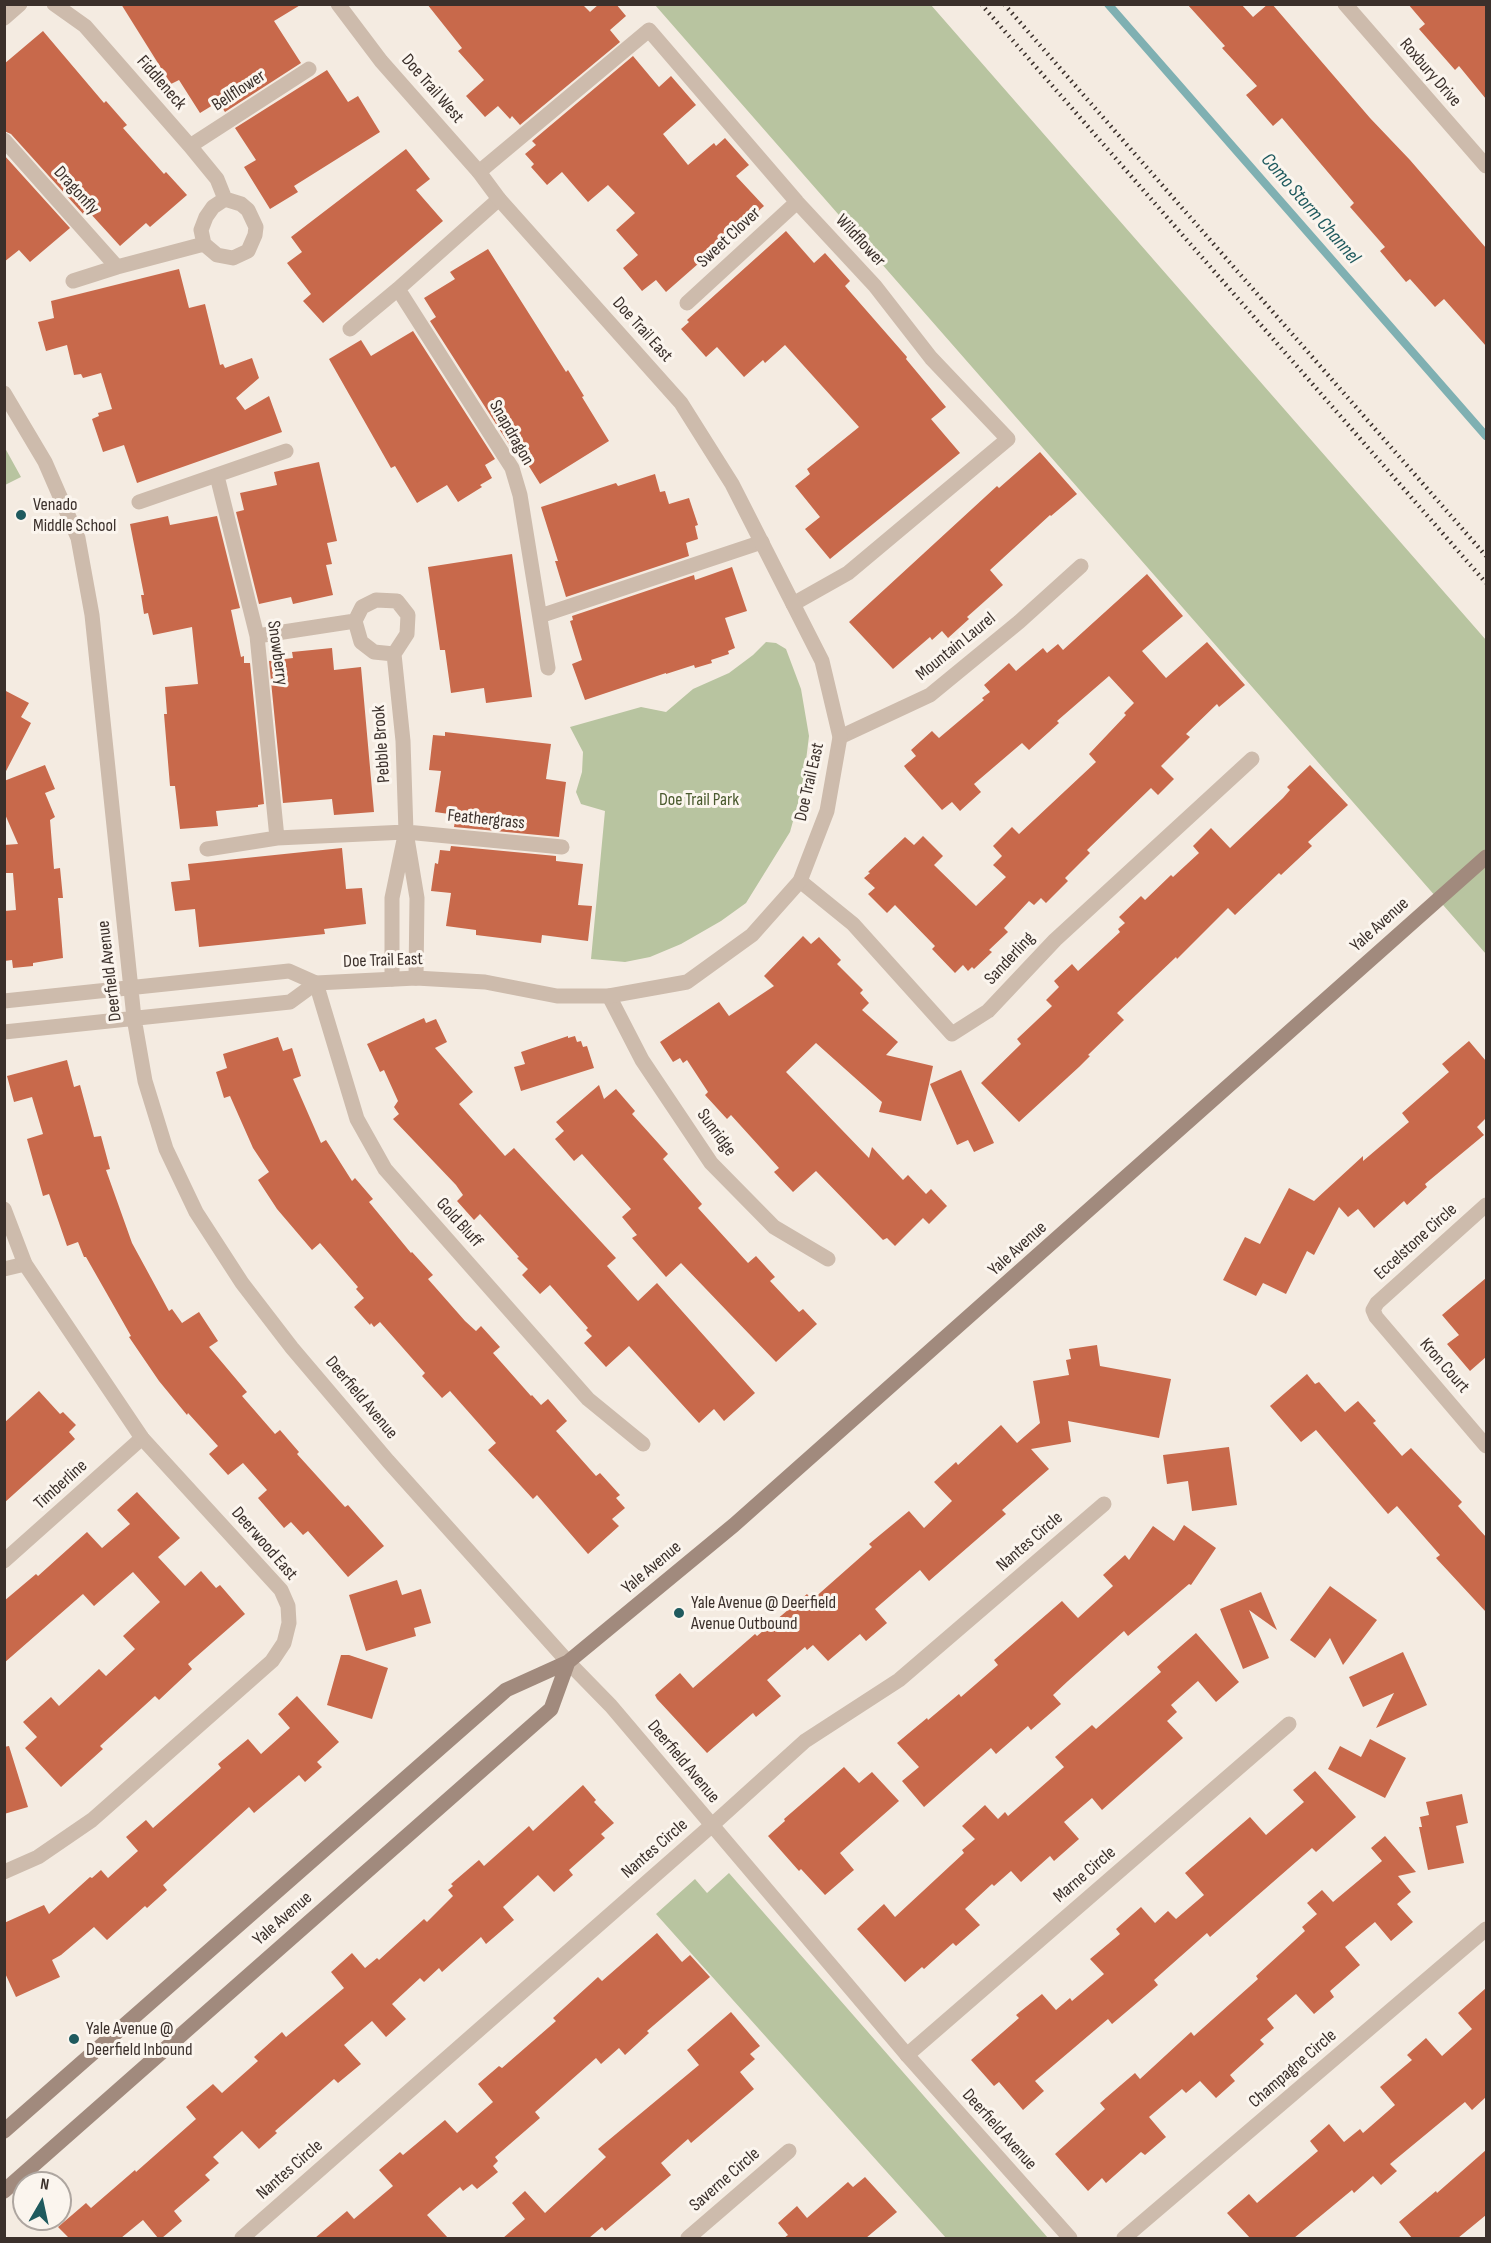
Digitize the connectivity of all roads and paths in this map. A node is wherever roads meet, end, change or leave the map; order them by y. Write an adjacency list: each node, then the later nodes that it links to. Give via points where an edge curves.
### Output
1 (20, 4): 5 (street)
2 (54, 4): 8 (street, Fiddleneck, via 85,26)
3 (338, 4): 10 (street, Doe Trail West, via 381,61)
4 (1347, 5): 9 (street, Roxbury Drive)
5 (4, 18)
6 (309, 69): 8 (street, Bellflower)
7 (4, 140): 15 (street, Dragonfly)
8 (190, 146): 11 (street, Fiddleneck, via 217,179)
9 (1486, 166)
10 (479, 172): 12 (street, Doe Trail West); 13 (street, Wildflower, via 649,30)
11 (225, 199): 14 (street, via 206,217 201,230); 14 (street, via 248,210 256,227 252,243 248,251 233,258 217,255)
12 (499, 199): 17 (street); 24 (street, Doe Trail East, via 681,403 732,484)
13 (797, 202): 18 (street, Sweet Clover); 26 (street, Wildflower, via 875,286 931,358 1008,439 848,573)
14 (204, 244): 15 (street)
15 (117, 267): 16 (street)
16 (73, 281)
17 (398, 289): 19 (street); 27 (street, Snapdragon, via 512,468)
18 (687, 303)
19 (350, 329)
20 (4, 393): 43 (street, Deerfield Avenue, via 45,462 78,538 92,615)
21 (286, 451): 22 (street)
22 (217, 476): 23 (street); 29 (street, Snowberry)
23 (139, 502)
24 (762, 542): 26 (street, Doe Trail East); 27 (street)
25 (1082, 566): 32 (street, Mountain Laurel, via 930,695)
26 (793, 604): 32 (street, Doe Trail East, via 822,661)
27 (540, 616): 31 (street, Snapdragon)
28 (355, 621): 29 (street); 30 (street, via 361,642 374,652); 30 (street, via 362,608 376,600 397,601 408,615 408,625 407,634)
29 (257, 636): 35 (street, Snowberry)
30 (394, 654): 34 (street, Pebble Brook, via 403,741)
31 (548, 668)
32 (840, 736): 39 (street, Doe Trail East, via 827,811)
33 (1252, 759): 39 (street, Sanderling, via 1055,940 988,1011 952,1034 853,924)
34 (406, 832): 35 (street); 36 (street, Feathergrass); 40 (street, Pebble Brook, via 417,898); 41 (street, Pebble Brook, via 392,898)
35 (277, 838): 37 (street)
36 (562, 847)
37 (207, 849)
38 (1486, 856): 59 (main road, Yale Avenue, via 734,1526)
39 (800, 881): 44 (street, Doe Trail East, via 752,935 687,982)
40 (416, 978): 41 (street, Doe Trail East); 44 (street, Doe Trail East, via 485,982 557,996)
41 (392, 979): 42 (street, Doe Trail East)
42 (316, 983): 43 (street, Doe Trail East, via 290,971); 46 (street, via 290,1002); 55 (street, Gold Bluff, via 357,1119 385,1169 588,1399)
43 (130, 987): 45 (street, Doe Trail East); 46 (street, Deerfield Avenue)
44 (609, 996): 50 (street, Sunridge, via 642,1060 711,1164 774,1227)
45 (4, 1001)
46 (134, 1017): 47 (street); 59 (street, Deerfield Avenue, via 145,1081 166,1149 196,1212 242,1283 292,1348 432,1511)
47 (4, 1032)
48 (1486, 1205): 53 (street, Eccelstone Circle)
49 (4, 1209): 51 (street, Deerwood East)
50 (828, 1259)
51 (25, 1264): 52 (street); 54 (street, Deerwood East)
52 (4, 1269)
53 (1373, 1310): 56 (street, Kron Court)
54 (142, 1438): 58 (street, Timberline); 62 (street, Deerwood East, via 281,1590 288,1606 289,1623 284,1642 272,1661 92,1820 38,1857)
55 (643, 1444)
56 (1486, 1446)
57 (1104, 1504): 61 (street, Nantes Circle, via 899,1680 805,1741)
58 (4, 1561)
59 (568, 1662): 61 (street, Deerfield Avenue, via 611,1706); 65 (main road, Yale Avenue, via 506,1690); 67 (main road, Yale Avenue, via 551,1708)
60 (1289, 1724): 64 (street, Marne Circle)
61 (711, 1826): 64 (street, Deerfield Avenue); 68 (street, Nantes Circle)
62 (4, 1872)
63 (1486, 1929): 71 (street, Champagne Circle)
64 (907, 2055): 70 (street, Deerfield Avenue)
65 (4, 2131)
66 (789, 2151): 69 (street, Saverne Circle)
67 (4, 2191)
68 (242, 2238)
69 (688, 2238)
70 (1070, 2238)
71 (1124, 2238)

